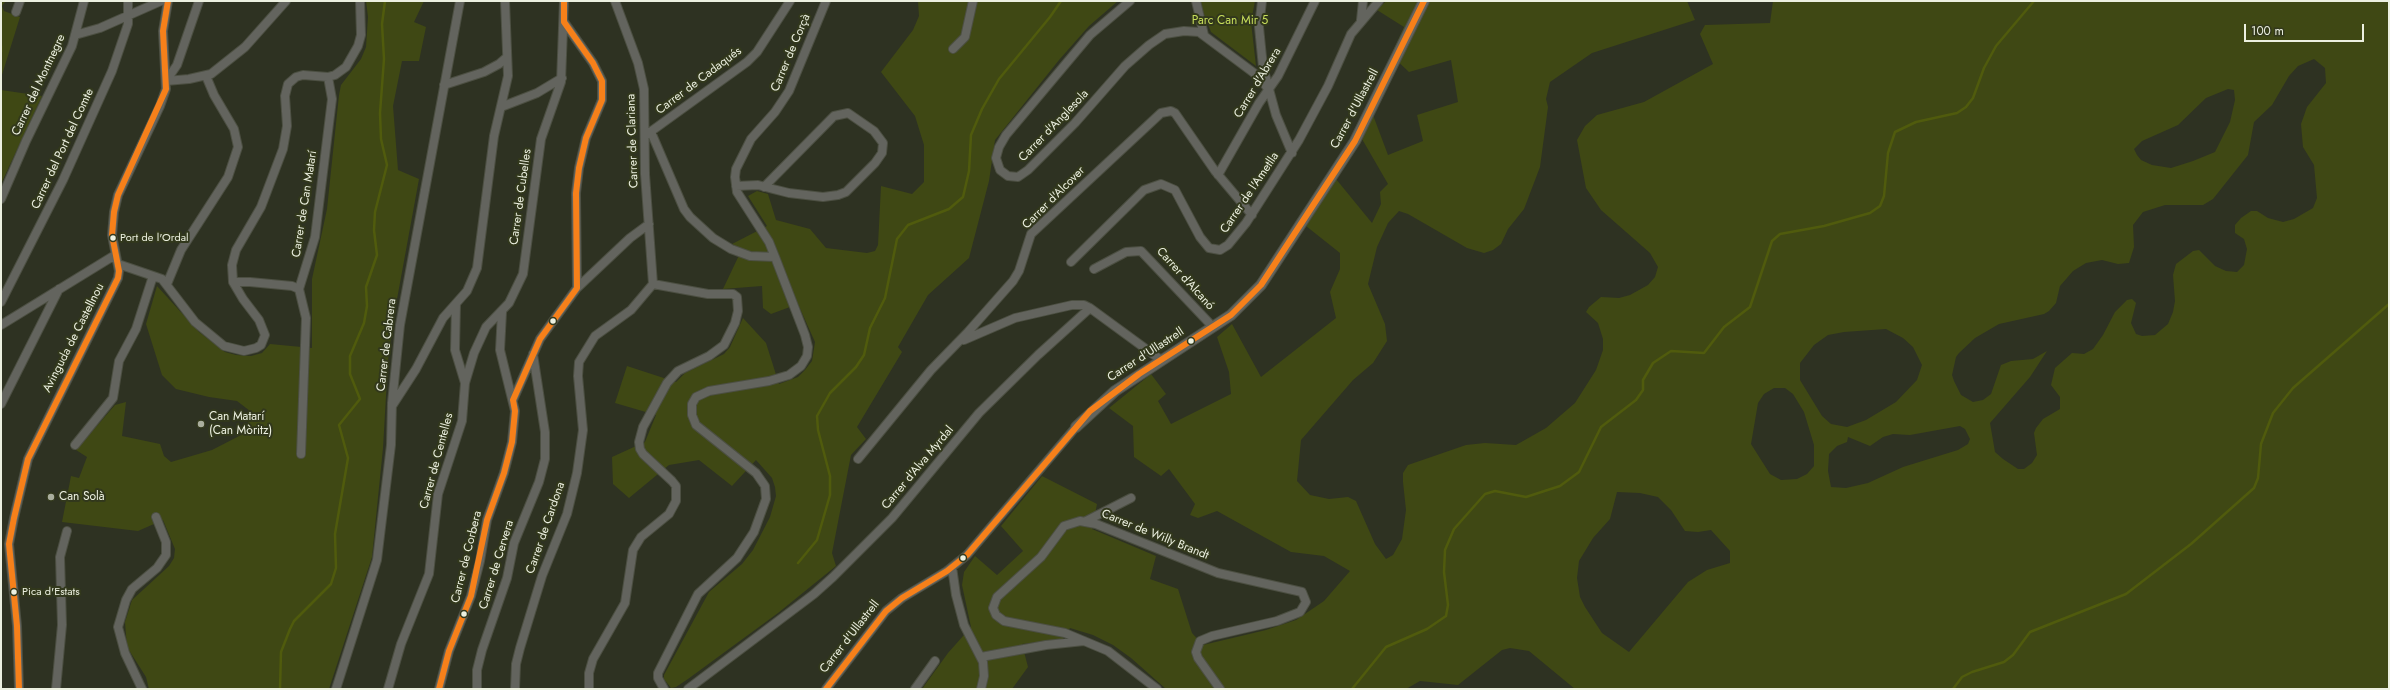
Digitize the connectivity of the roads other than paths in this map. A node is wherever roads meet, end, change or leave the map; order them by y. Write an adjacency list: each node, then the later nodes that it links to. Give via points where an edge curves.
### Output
1 (20, 1): 23 (street)
2 (84, 1): 27 (street, Carrer del Montnegre)
3 (128, 1): 24 (street, Carrer del Port del Comte)
4 (161, 1): 24 (street)
5 (168, 1): 34 (street, Avinguda de Castellnou, via 163,32)
6 (199, 1): 34 (street, via 177,65)
7 (286, 1): 31 (street, via 245,47)
8 (360, 1): 32 (street, via 361,35 358,46 346,67)
9 (460, 1): 35 (street, Carrer de Cabrera)
10 (505, 1): 30 (street)
11 (564, 1): 26 (street, Carrer de Cubelles)
12 (615, 1): 38 (street, Carrer de Clariana, via 642,78)
13 (790, 1): 38 (street, Carrer de Cadaqués, via 748,62)
14 (826, 1): 41 (street, Carrer de Corçà, via 783,101 743,150 736,169)
15 (973, 1): 29 (street, via 965,37)
16 (1130, 1): 28 (street, Carrer d'Anglesola, via 1090,35 1006,135 996,158 1000,170 1008,176 1018,176 1028,170 1075,123 1125,66 1158,37 1184,31)
17 (1196, 1): 28 (street)
18 (1262, 1): 36 (street, via 1260,49)
19 (1315, 1): 36 (street, Carrer d'Abrera)
20 (1363, 1): 25 (street)
21 (1379, 1): 25 (street, Carrer de l'Ametlla)
22 (1424, 1): 63 (street, Carrer d'Ullastrell, via 1355,141 1278,260 1246,301)
23 (16, 12)
24 (128, 15): 27 (street, via 100,28); 58 (street, Carrer del Port del Comte, via 125,34 102,94 63,180)
25 (1361, 20): 39 (street, Carrer de l'Ametlla, via 1351,34 1313,116)
26 (564, 22): 33 (street, Carrer de Cubelles); 55 (street, via 594,63 602,81 602,100 586,138 579,168 576,193)
27 (75, 34): 43 (street, Carrer del Montnegre, via 72,46)
28 (1204, 35): 36 (street, Carrer d'Anglesola, via 1258,76)
29 (953, 49)
30 (507, 57): 35 (street, via 484,72); 37 (street, via 508,76)
31 (206, 76): 34 (street); 53 (street, via 234,129 238,147 228,177 181,250)
32 (328, 77): 52 (street, via 303,75 288,84 285,96 285,144 261,208 236,250 232,265); 57 (street, Carrer de Can Matarí, via 332,99 316,230 307,267)
33 (562, 78): 37 (street, via 537,93); 61 (street, Carrer de Cubelles, via 558,96 552,104 540,139 523,274 514,295)
34 (166, 81): 46 (street, Avinguda de Castellnou, via 160,106 118,195 112,235)
35 (444, 85): 70 (street, Carrer de Cabrera, via 404,303)
36 (1269, 90): 39 (street); 40 (street, Carrer d'Abrera)
37 (501, 107): 59 (street, via 494,136 480,259 467,292)
38 (648, 134): 45 (street, Carrer de Clariana); 47 (street, via 690,217 713,238 731,249 750,256)
39 (1292, 153): 44 (street, Carrer de l'Ametlla)
40 (1218, 175): 44 (street, Carrer d'Alcover); 64 (street, Carrer d'Alcover, via 1175,113 1161,113 1031,234 1019,272 1013,281)
41 (736, 186): 42 (street, via 747,184); 47 (street, Carrer de Corçà)
42 (764, 187): 42 (street, via 834,116 848,113 874,132 883,143 882,153 875,163 850,188 838,195 808,196)
43 (1, 199)
44 (1252, 215): 48 (street, Carrer de l'Ametlla, via 1228,245 1220,250 1212,250 1200,237 1175,190 1166,184 1155,185 1144,190)
45 (649, 224): 54 (street, Carrer de Clariana); 55 (street, via 630,238)
46 (115, 255): 49 (street, Avinguda de Castellnou); 56 (street)
47 (775, 257): 93 (street, via 805,335 807,356 801,366 782,378 710,391 700,394 694,401 692,415 696,425 756,473 764,486 766,499 754,532 737,558 698,594 658,673)
48 (1071, 262)
49 (118, 264): 51 (street); 79 (street, Avinguda de Castellnou, via 118,278 28,459)
50 (1094, 269): 63 (street, Carrer d'Alcanó, via 1126,252 1141,251)
51 (153, 276): 53 (street); 72 (street, via 136,330 119,361 113,398)
52 (233, 282): 53 (street, via 259,320 265,335 261,345 251,350 244,351 224,346 208,335 185,310); 57 (street, via 292,286)
53 (167, 284)
54 (653, 284): 91 (street, Carrer de Cardona, via 631,310 595,336 579,362 583,430 577,473 566,514 542,576 520,648 516,664); 92 (street, via 708,294 733,294 738,297 738,311 724,345 678,371 667,383 643,426 640,449 676,486 676,501 669,514 641,537 633,550 625,603 590,666)
55 (577, 288): 65 (street, via 548,325)
56 (59, 289): 62 (street); 69 (street)
57 (298, 290): 73 (street, via 306,318)
58 (1, 302)
59 (456, 304): 67 (street, Carrer de Centelles, via 455,350); 70 (street, via 443,318 416,369)
60 (1090, 308): 64 (street, via 1072,304 1015,318); 66 (street); 94 (street, Carrer d'Alva Myrdal, via 1038,354 979,413 892,518 833,577)
61 (502, 312): 67 (street, Carrer de Cubelles, via 486,327); 68 (street, Carrer de Corbera, via 500,350)
62 (1, 324)
63 (1213, 327): 66 (street, Carrer d'Ullastrell)
64 (957, 343): 74 (street, Carrer d'Alcover, via 931,370)
65 (533, 354): 68 (street); 90 (street, Carrer de Cervera, via 545,432 544,459 539,482 514,543 507,578 482,650 477,670)
66 (1161, 360): 71 (street, Carrer d'Ullastrell, via 1115,391 1090,411)
67 (464, 383): 88 (street, Carrer de Centelles, via 462,421 437,502 429,574 401,644)
68 (513, 400): 89 (street, Carrer de Corbera, via 516,411 512,442 487,520 471,596 449,651)
69 (1, 404)
70 (392, 406): 87 (street, Carrer de Cabrera, via 391,445 377,560)
71 (1076, 427): 80 (street, Carrer d'Ullastrell, via 966,555)
72 (75, 445)
73 (301, 454)
74 (858, 459)
75 (1131, 498): 77 (street)
76 (156, 517): 86 (street, via 166,542 166,555 157,568 132,589 118,627 124,653)
77 (1086, 521): 81 (street, Carrer de Willy Brandt, via 1064,526 1041,557 1003,589 993,608 996,615 1004,621 1058,631); 99 (street, Carrer de Willy Brandt, via 1218,573 1302,592 1306,602 1300,612 1277,621 1212,636 1200,642 1196,652 1198,658)
78 (66, 531): 85 (street, via 60,556 62,625)
79 (5, 544): 84 (street, Avinguda de Castellnou, via 17,626)
80 (952, 567): 82 (street, via 964,625); 95 (street, Carrer d'Ullastrell, via 886,611)
81 (1085, 641): 82 (street); 98 (street, Carrer de Willy Brandt, via 1117,656)
82 (981, 657): 97 (street, via 984,669)
83 (935, 661): 96 (street)
84 (19, 689)
85 (56, 689)
86 (142, 689)
87 (336, 689)
88 (388, 689)
89 (439, 689)
90 (477, 689)
91 (515, 689)
92 (589, 689)
93 (664, 689)
94 (688, 689)
95 (826, 689)
96 (915, 689)
97 (981, 689)
98 (1157, 689)
99 (1220, 689)

